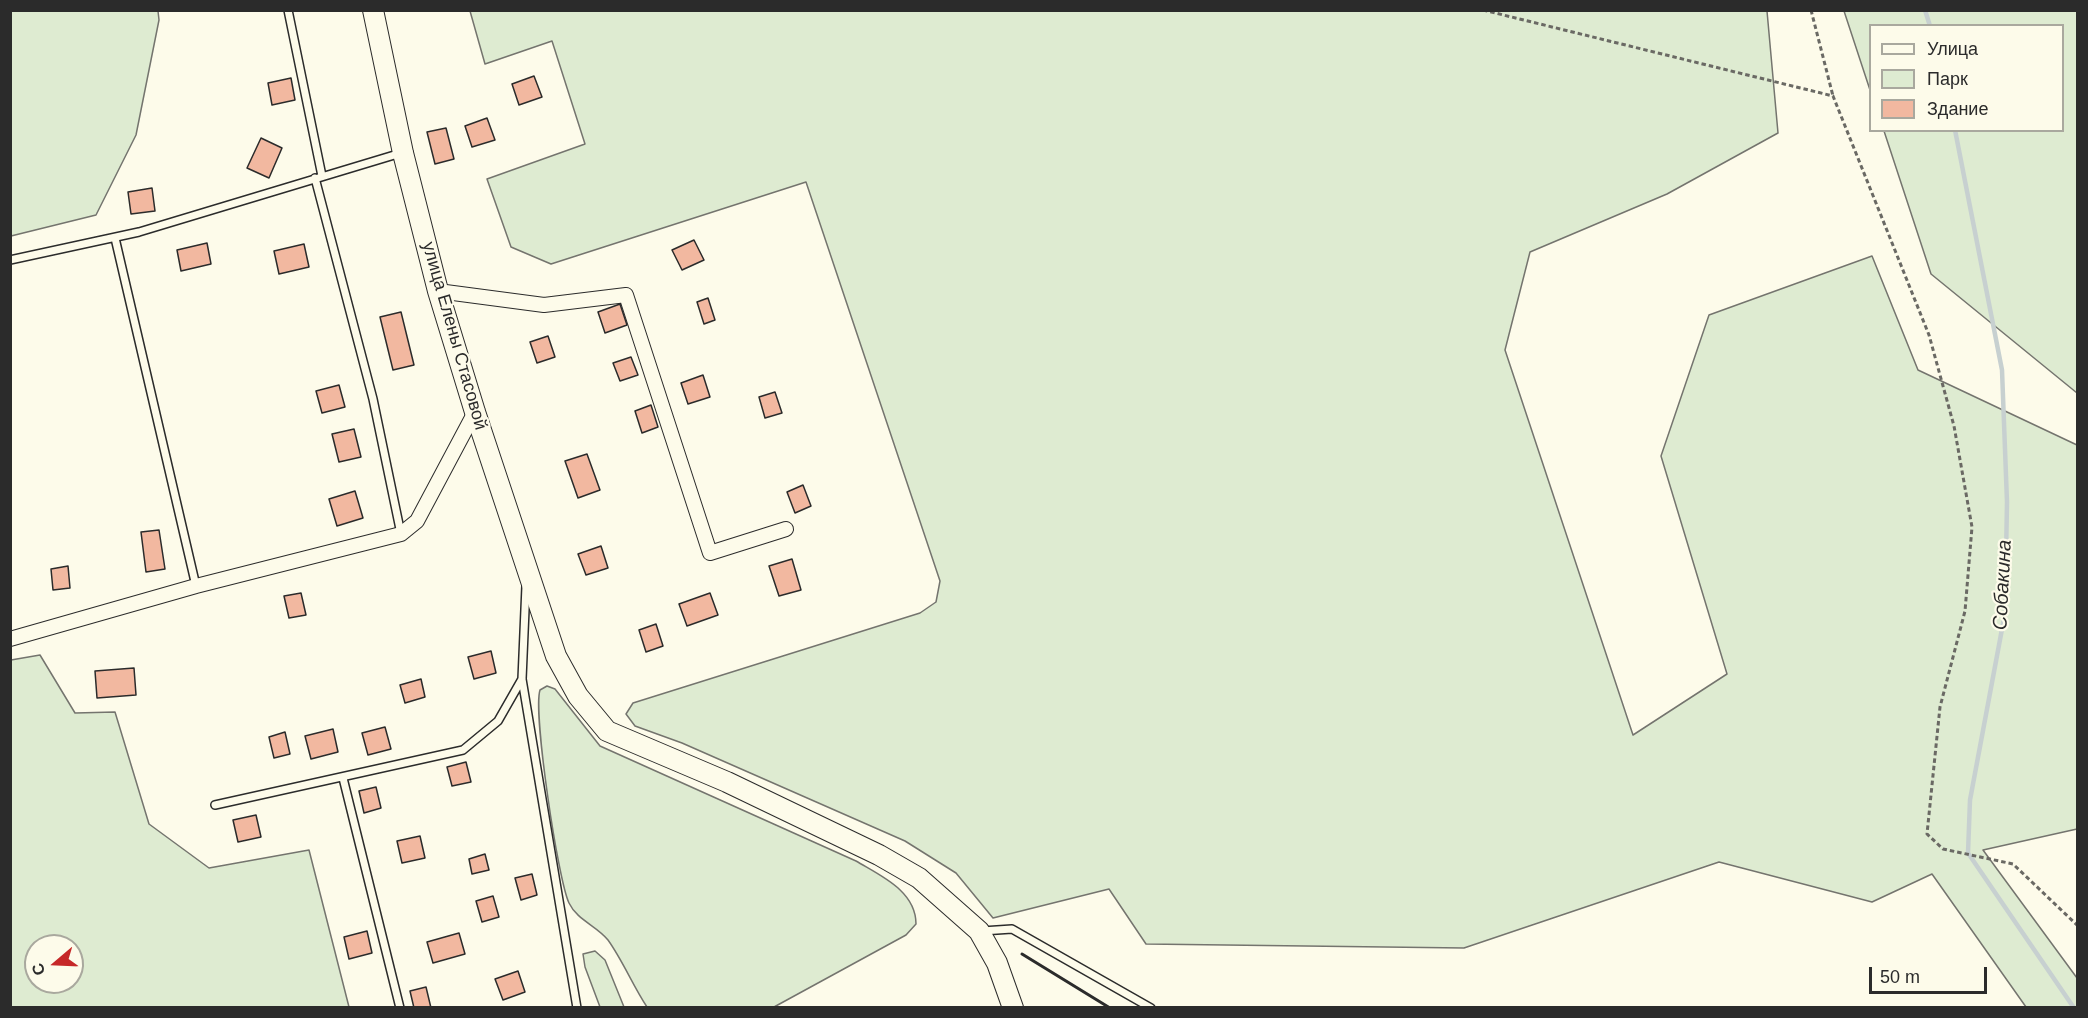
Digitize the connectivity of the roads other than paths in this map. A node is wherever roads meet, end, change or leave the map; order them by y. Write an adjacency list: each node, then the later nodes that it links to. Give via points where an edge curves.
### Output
1 (288, 10): 4 (lane)
2 (373, 10): 3 (main road, улица Елены Стасовой)
3 (403, 153): 4 (lane); 7 (main road, улица Елены Стасовой)
4 (318, 177): 5 (lane); 10 (lane, via 373,399)
5 (116, 238): 6 (lane); 12 (lane)
6 (10, 260)
7 (438, 291): 8 (main road, улица Елены Стасовой); 9 (street, via 544,305 626,294 710,553)
8 (475, 412): 10 (street, via 417,521); 11 (main road, улица Елены Стасовой)
9 (786, 529)
10 (400, 534): 12 (street)
11 (527, 571): 14 (lane); 17 (main road, улица Елены Стасовой, via 556,656 578,696 607,731 727,782 879,855 919,878)
12 (196, 586): 13 (street)
13 (10, 639)
14 (522, 679): 15 (lane, via 498,721 463,750); 20 (lane)
15 (343, 778): 16 (lane); 19 (lane)
16 (215, 805)
17 (979, 931): 18 (main road, улица Елены Стасовой); 21 (lane, via 1012,929)
18 (1017, 1005)
19 (400, 1008)
20 (577, 1008)
21 (1151, 1008)

